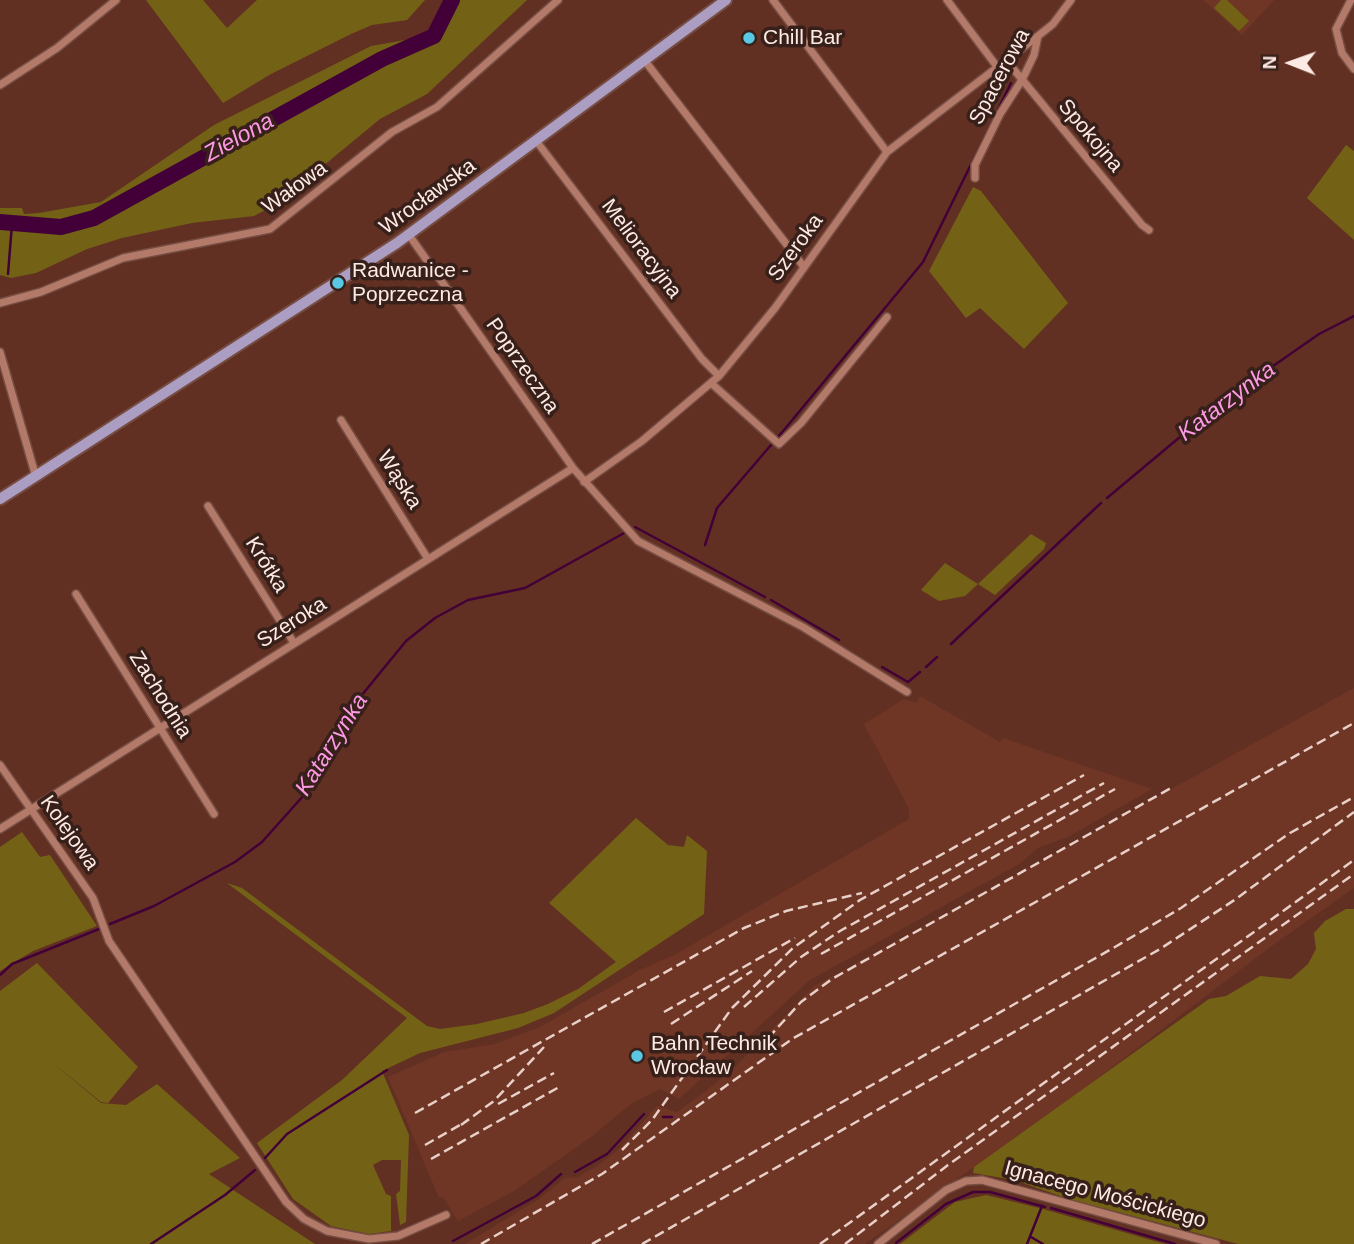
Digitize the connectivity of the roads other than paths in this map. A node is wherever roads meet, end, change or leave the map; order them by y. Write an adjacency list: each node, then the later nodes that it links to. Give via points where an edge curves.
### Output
1 (116, 0): 14 (street, via 57,48)
2 (558, 0): 21 (street, Wałowa, via 437,107 393,132 270,229 123,258 41,292)
3 (726, 0): 10 (main road, Wrocławska)
4 (773, 0): 16 (street)
5 (947, 0): 11 (street)
6 (1071, 0): 8 (street, Spacerowa)
7 (1351, 0): 12 (street, via 1336,29 1342,53)
8 (1038, 36): 9 (street, Szeroka); 13 (street, Spacerowa)
9 (1006, 60): 11 (street, Szeroka); 13 (street, Spokojna)
10 (645, 61): 15 (main road, Wrocławska); 20 (street)
11 (998, 68): 16 (street, Szeroka)
12 (1354, 69)
13 (1022, 80): 17 (street, Spacerowa, via 975,165); 18 (street, Spokojna)
14 (0, 85)
15 (537, 142): 19 (main road, Wrocławska); 24 (street, Melioracyjna)
16 (887, 152): 20 (street, Szeroka)
17 (975, 178)
18 (1149, 230)
19 (409, 235): 28 (street, Poprzeczna); 29 (main road, Wrocławska)
20 (804, 267): 24 (street, Szeroka)
21 (0, 303)
22 (887, 317): 25 (street, via 779,444)
23 (0, 352): 26 (street)
24 (719, 376): 25 (street, Szeroka)
25 (711, 383): 30 (street, Szeroka)
26 (4, 386): 29 (street)
27 (341, 420): 33 (street, Wąska)
28 (573, 468): 30 (street, Poprzeczna); 33 (street, Szeroka)
29 (36, 477): 31 (main road, Wrocławska)
30 (584, 482): 36 (street, Poprzeczna, via 638,541 803,627)
31 (0, 499)
32 (208, 506): 35 (street, Krótka)
33 (428, 559): 35 (street, Szeroka)
34 (76, 594): 37 (street, Zachodnia)
35 (294, 643): 37 (street, Szeroka)
36 (907, 692)
37 (159, 728): 39 (street, Szeroka); 40 (street, Zachodnia)
38 (0, 765): 39 (street, Kolejowa)
39 (30, 809): 41 (street, Szeroka); 42 (street, Kolejowa, via 93,898 109,941 286,1202 327,1231 378,1240 409,1233)
40 (214, 814)
41 (0, 829)
42 (446, 1215)
43 (878, 1244): 44 (street, Ignacego Mościckiego, via 946,1191 966,1181 982,1180)
44 (1216, 1244)

